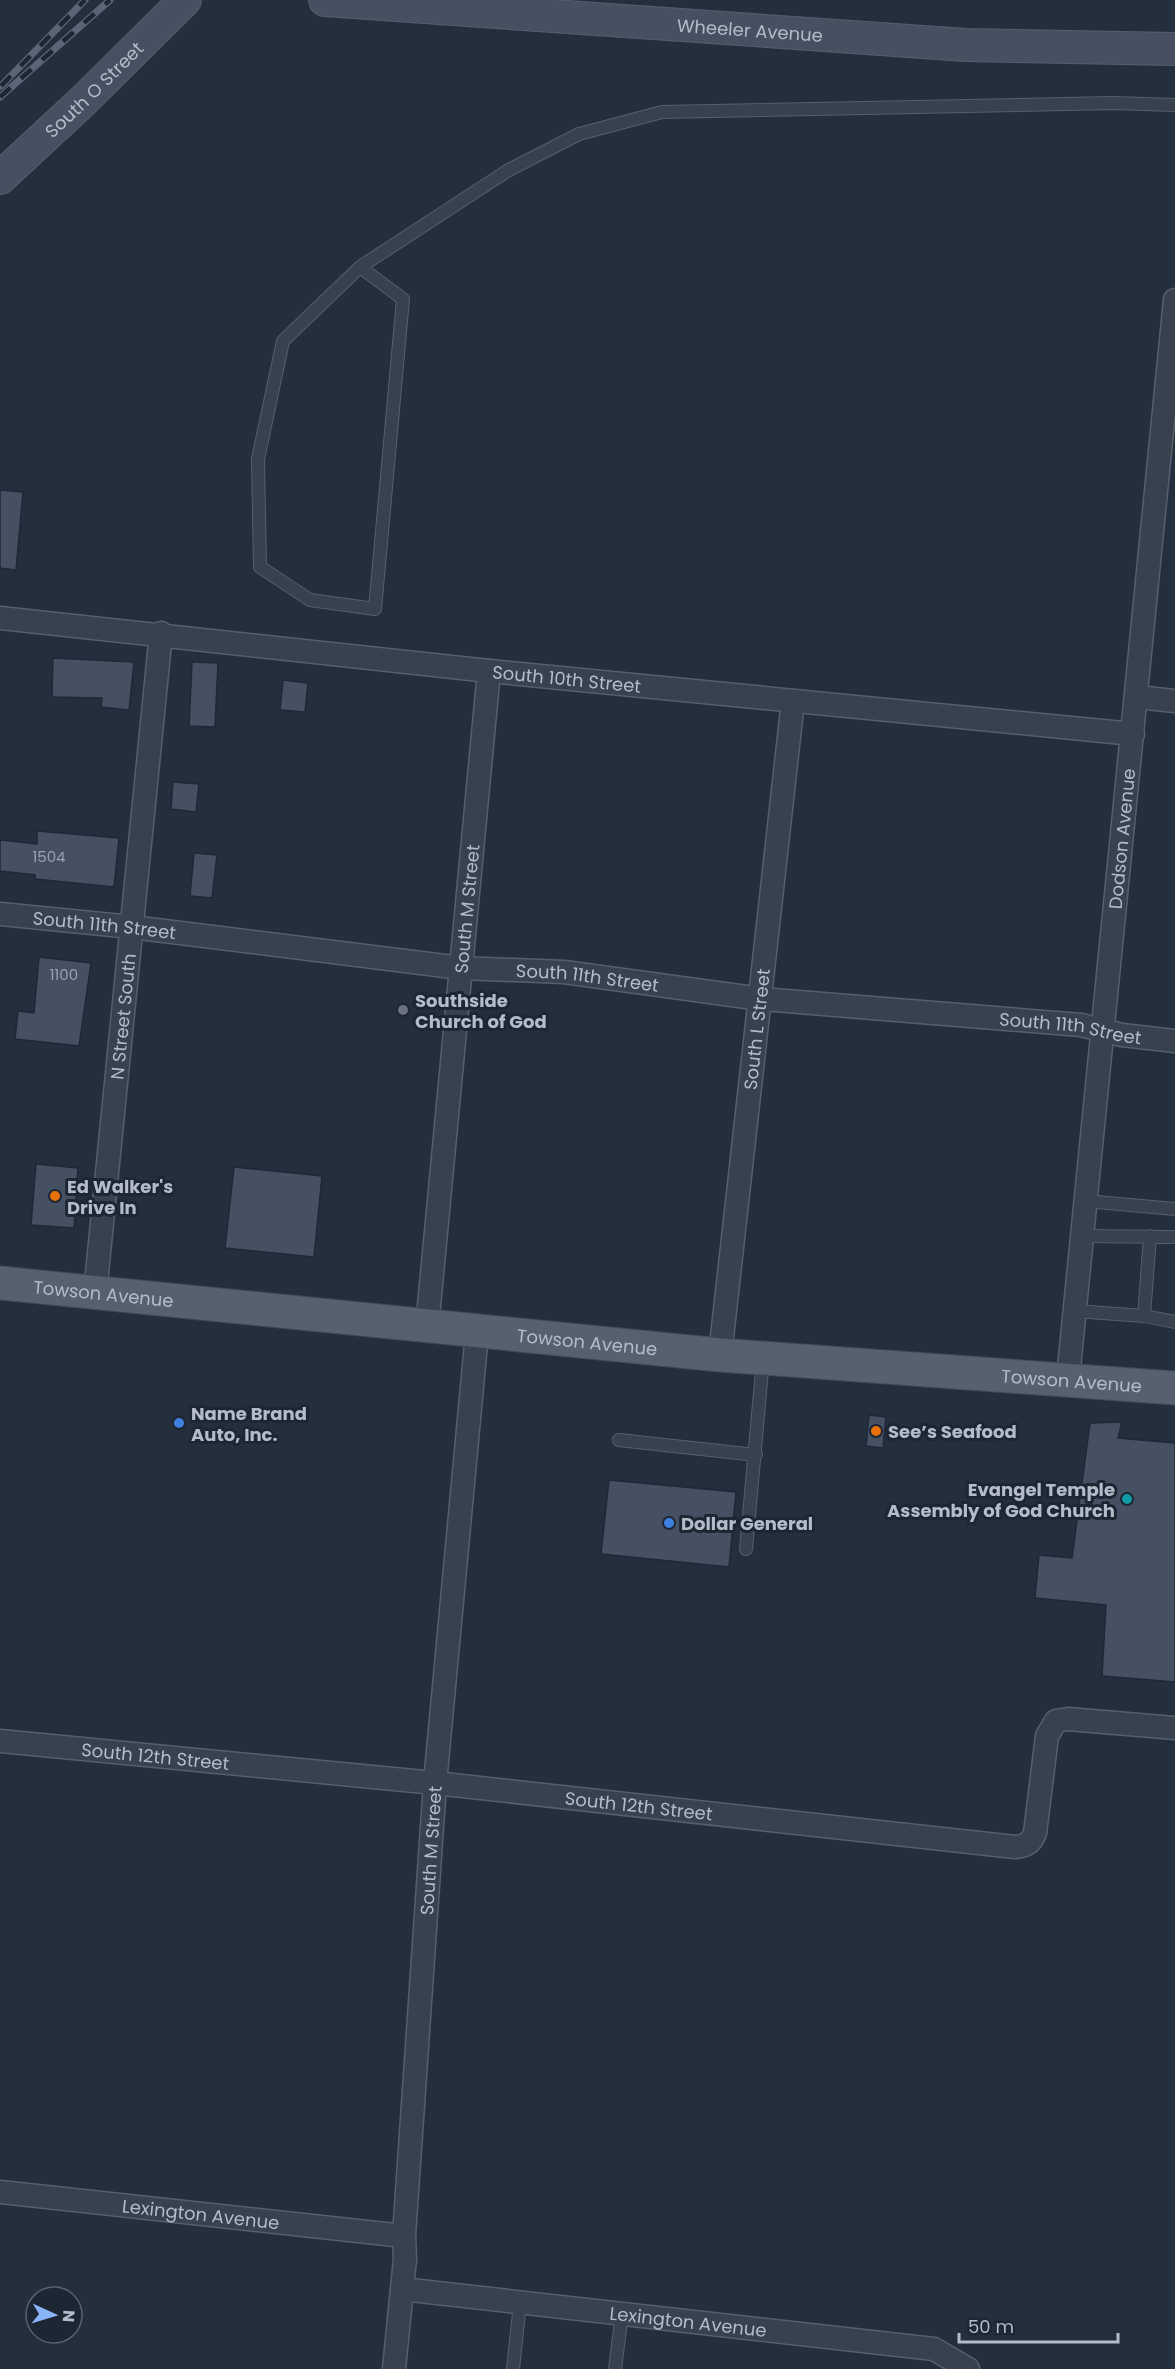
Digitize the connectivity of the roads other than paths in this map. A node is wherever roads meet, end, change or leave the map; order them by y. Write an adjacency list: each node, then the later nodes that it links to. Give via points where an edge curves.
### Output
1 (185, 0): 5 (main road, South O Street)
2 (325, 0): 3 (main road, Wheeler Avenue, via 944,43)
3 (1175, 49)
4 (1175, 105): 6 (lane, via 662,112 579,134 507,171)
5 (0, 178)
6 (360, 267): 6 (lane, via 283,341 258,459 260,567 309,600 375,609 404,299)
7 (1175, 300): 8 (street, Dodson Avenue)
8 (1173, 351): 12 (street, Dodson Avenue)
9 (0, 618): 10 (street, South 10th Street)
10 (161, 633): 11 (street, South 10th Street); 17 (street, N Street South)
11 (489, 671): 13 (street, South 10th Street); 18 (street, South M Street)
12 (1137, 697): 14 (street); 15 (street, Dodson Avenue)
13 (793, 701): 15 (street, South 10th Street); 19 (street, South L Street)
14 (1175, 701)
15 (1133, 734): 20 (street, Dodson Avenue)
16 (0, 914): 17 (street, South 11th Street)
17 (132, 927): 18 (street, South 11th Street); 28 (street, N Street South)
18 (461, 968): 19 (street, South 11th Street, via 564,972); 32 (street, South M Street)
19 (761, 999): 20 (street, South 11th Street, via 1081,1025); 34 (street, South L Street)
20 (1102, 1030): 21 (street, South 11th Street); 22 (street, Dodson Avenue)
21 (1175, 1041)
22 (1086, 1201): 23 (lane); 24 (street, Dodson Avenue)
23 (1175, 1209)
24 (1082, 1236): 25 (lane); 29 (street, Dodson Avenue)
25 (1150, 1236): 26 (lane); 30 (lane)
26 (1175, 1237)
27 (0, 1283): 28 (main road, Towson Avenue)
28 (95, 1293): 32 (main road, Towson Avenue)
29 (1075, 1311): 30 (lane); 36 (street, Dodson Avenue)
30 (1144, 1316): 31 (lane)
31 (1175, 1322)
32 (427, 1327): 33 (main road, Towson Avenue)
33 (477, 1332): 34 (main road, Towson Avenue); 43 (street, South M Street)
34 (720, 1355): 35 (main road, Towson Avenue)
35 (763, 1358): 36 (main road, Towson Avenue); 39 (lane)
36 (1068, 1378): 37 (main road, Towson Avenue)
37 (1175, 1388)
38 (619, 1440): 39 (lane)
39 (756, 1455): 40 (lane)
40 (746, 1549)
41 (1175, 1728): 43 (street, South 12th Street, via 1056,1721 1047,1736 1035,1833 1025,1846 1015,1847)
42 (0, 1741): 43 (street, South 12th Street)
43 (435, 1783): 45 (street, South M Street)
44 (0, 2192): 45 (street, Lexington Avenue)
45 (404, 2236): 46 (street, South M Street)
46 (402, 2289): 47 (street, Lexington Avenue); 49 (street, South M Street)
47 (520, 2303): 48 (street, Lexington Avenue); 50 (lane)
48 (622, 2314): 51 (lane); 52 (street, Lexington Avenue, via 934,2349)
49 (394, 2369)
50 (513, 2369)
51 (615, 2369)
52 (969, 2369)

